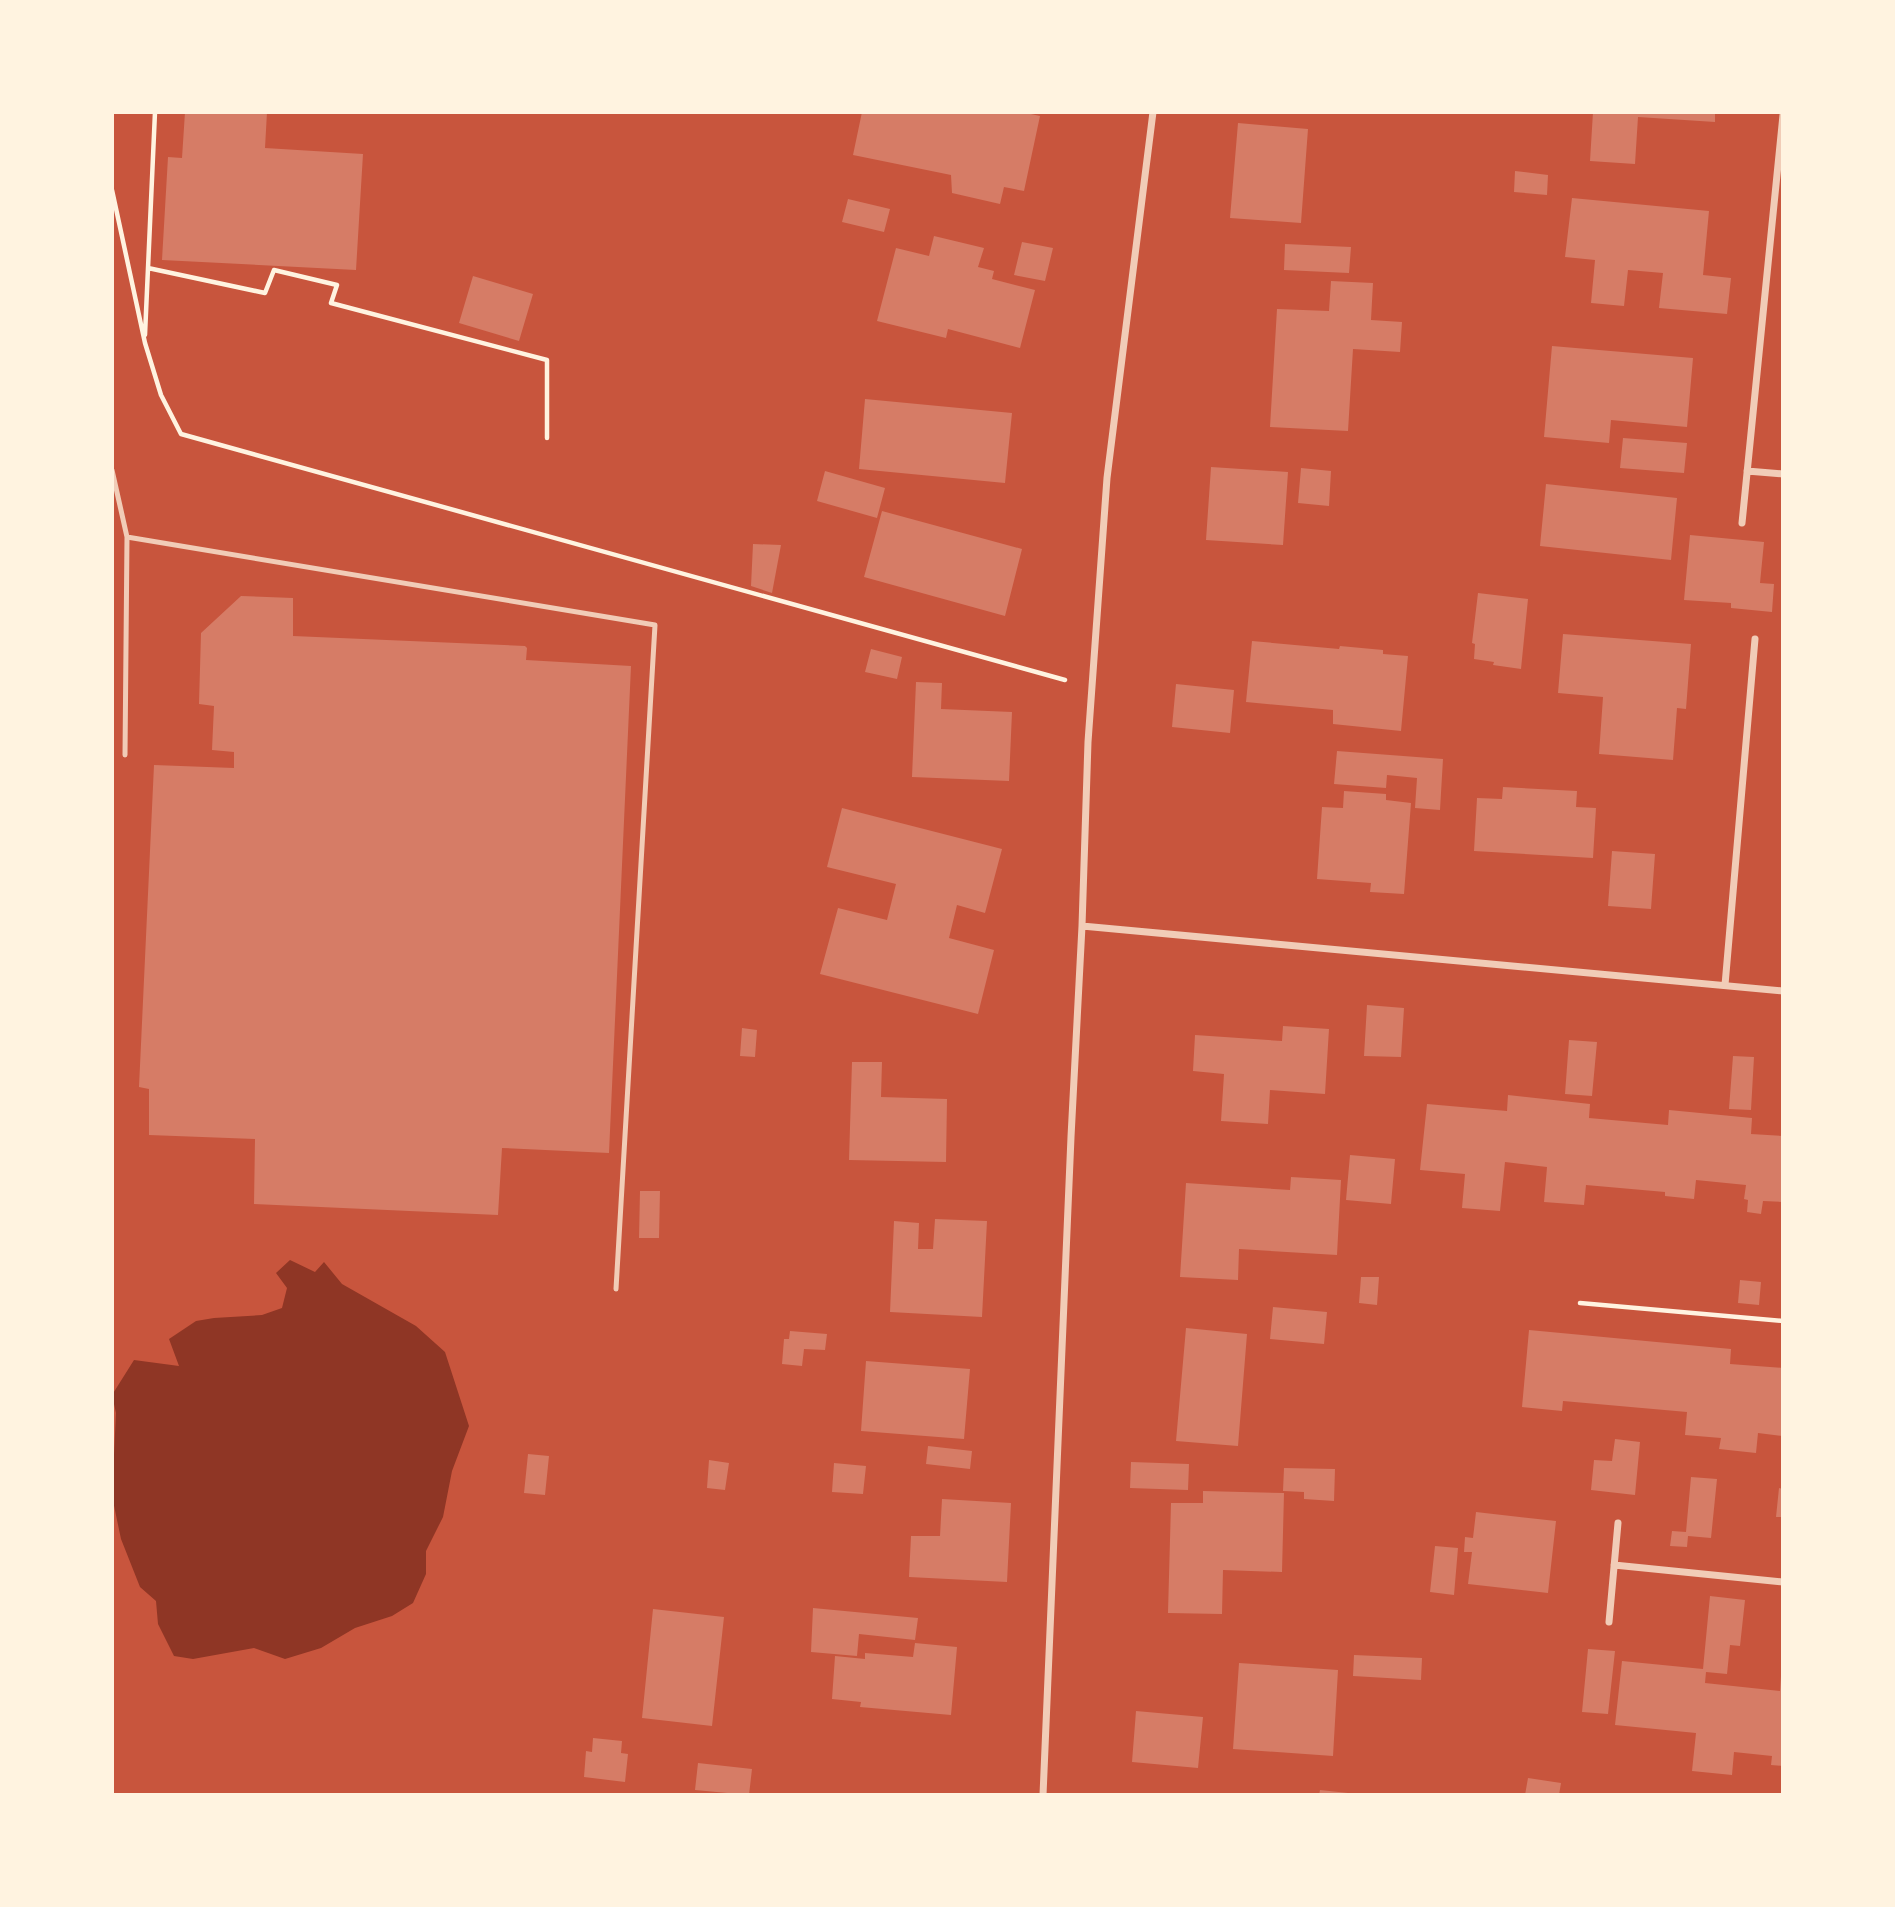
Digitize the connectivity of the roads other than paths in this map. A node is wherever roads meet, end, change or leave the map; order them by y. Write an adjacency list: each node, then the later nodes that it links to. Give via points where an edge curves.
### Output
1 (1153, 112): 10 (street, via 1107,478 1088,742)
2 (1783, 115): 4 (street)
3 (112, 470): 7 (lane)
4 (1747, 471): 5 (street); 6 (street)
5 (1783, 474)
6 (1742, 523)
7 (127, 537): 9 (lane); 13 (lane, via 655,625)
8 (1755, 639): 11 (street)
9 (125, 755)
10 (1082, 926): 11 (street); 18 (street)
11 (1725, 985): 12 (street)
12 (1783, 991)
13 (616, 1289)
14 (1618, 1523): 15 (street)
15 (1614, 1565): 16 (street); 17 (street)
16 (1783, 1583)
17 (1609, 1622)
18 (1043, 1795)

